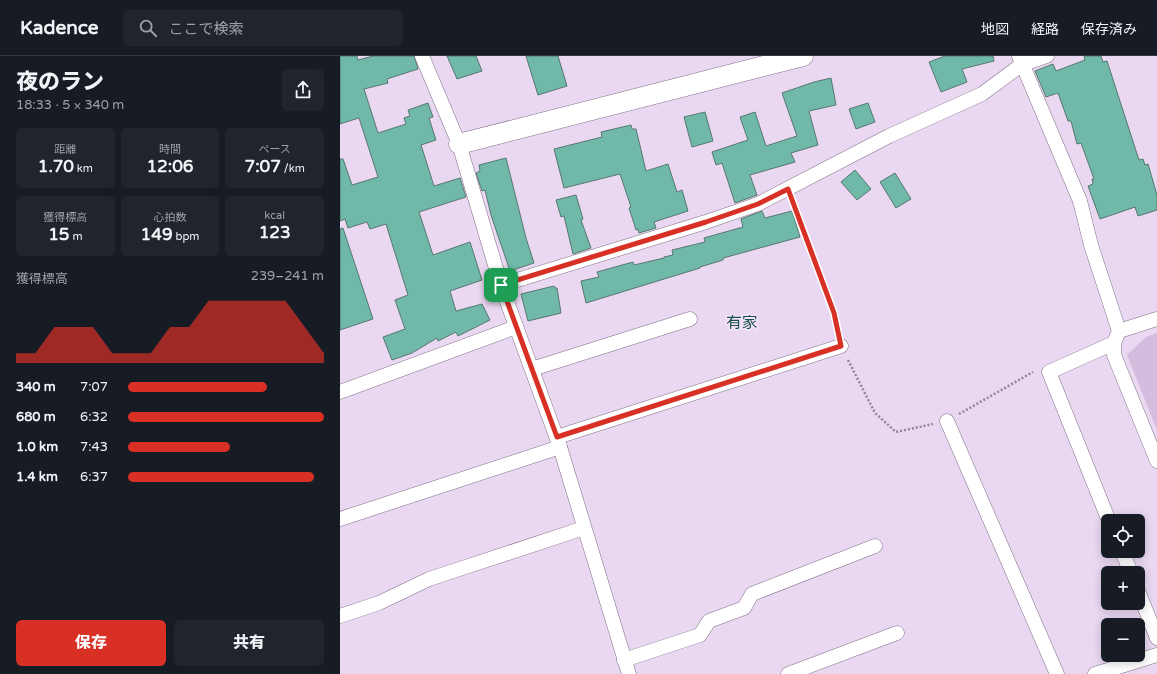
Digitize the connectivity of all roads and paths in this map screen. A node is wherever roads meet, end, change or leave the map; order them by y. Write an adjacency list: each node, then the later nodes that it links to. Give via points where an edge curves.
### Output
1 (422, 56): 6 (street)
2 (803, 56): 5 (street)
3 (1047, 56): 4 (street)
4 (1020, 60): 7 (street, via 982,94 889,136); 12 (street, via 1080,200)
5 (757, 62): 6 (street)
6 (459, 144): 8 (street)
7 (788, 189): 8 (street, via 758,204 706,222); 13 (path, via 834,313)
8 (501, 285): 11 (street)
9 (690, 319): 14 (street)
10 (1157, 319): 12 (street)
11 (516, 327): 14 (street); 16 (street)
12 (1117, 337): 19 (street, via 1114,355); 20 (street, via 1049,372)
13 (841, 346): 17 (path, via 875,413 896,432); 18 (street)
14 (532, 369): 18 (street)
15 (1034, 371): 17 (path)
16 (340, 392)
17 (947, 421): 32 (street)
18 (558, 442): 21 (street); 22 (street)
19 (1157, 461)
20 (1106, 514)
21 (340, 519)
22 (584, 528): 25 (street, via 429,579 379,603); 29 (street)
23 (875, 546): 29 (street, via 752,594 744,608 709,621 700,635)
24 (1145, 608): 27 (street)
25 (340, 616)
26 (897, 633): 31 (street)
27 (1157, 638)
28 (1157, 655): 33 (street)
29 (624, 660): 30 (street)
30 (629, 674)
31 (788, 674)
32 (1057, 674)
33 (1095, 674)

